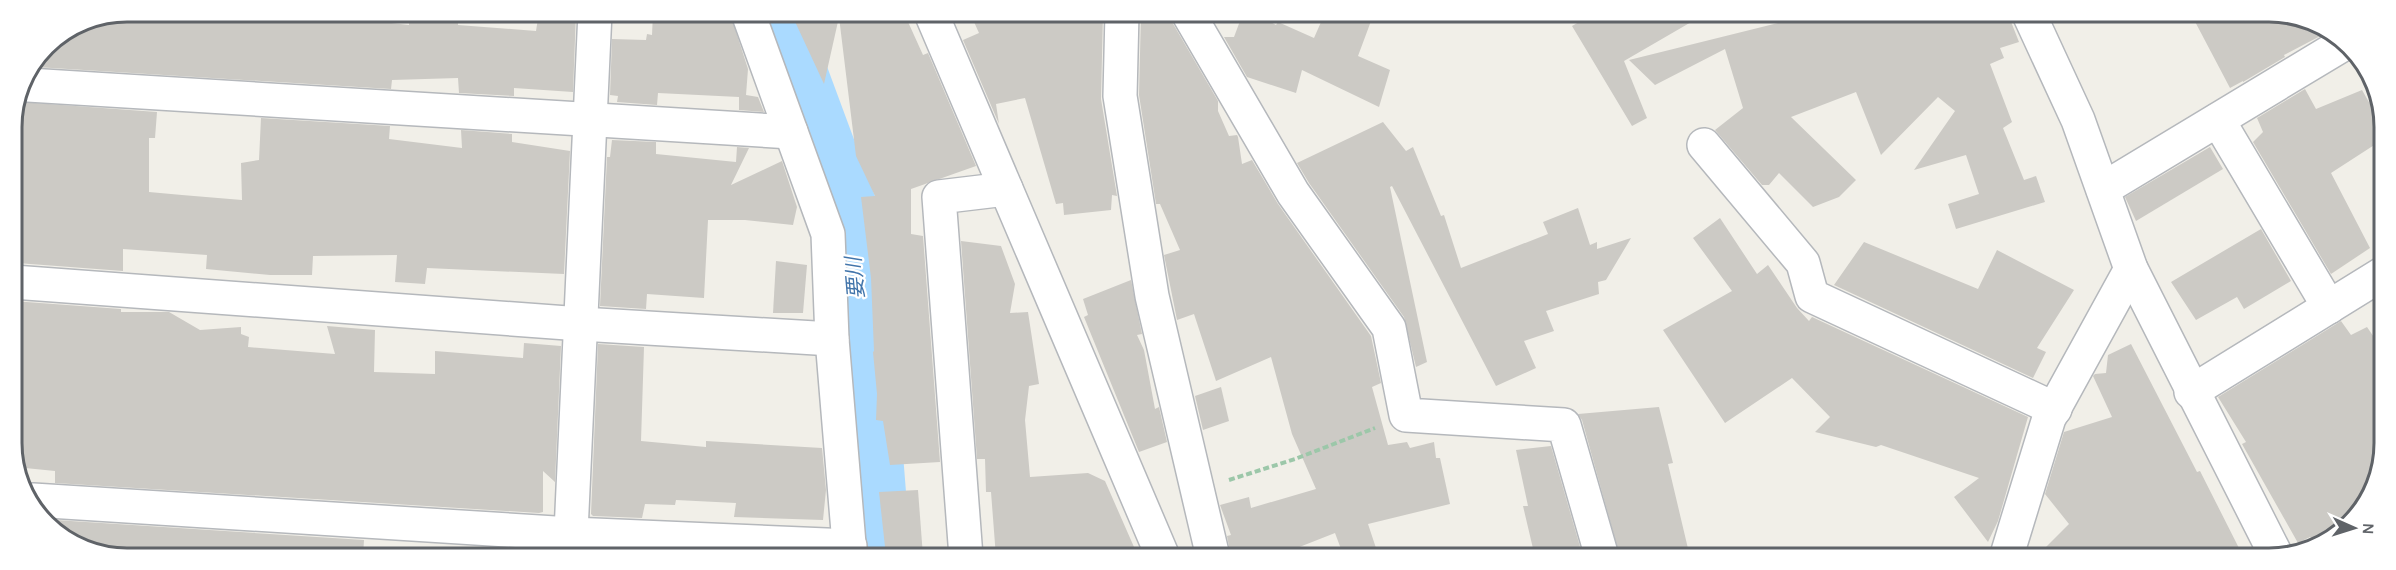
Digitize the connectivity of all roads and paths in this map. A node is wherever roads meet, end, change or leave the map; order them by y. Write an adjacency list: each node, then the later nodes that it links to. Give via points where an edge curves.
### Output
1 (595, 22): 9 (street)
2 (751, 22): 11 (street)
3 (935, 22): 13 (street)
4 (1122, 22): 24 (street, via 1120,96 1152,296)
5 (1193, 22): 23 (street, via 1293,192 1389,328)
6 (2034, 22): 14 (street, via 2078,120)
7 (2337, 48): 10 (street)
8 (31, 85): 9 (street)
9 (590, 120): 11 (street); 19 (street)
10 (2218, 120): 14 (street); 18 (street)
11 (791, 132): 20 (street, via 828,234)
12 (1704, 145): 22 (street, via 1803,263 1812,296)
13 (1006, 189): 33 (street, via 939,196); 34 (street)
14 (2103, 189): 15 (street)
15 (2131, 269): 21 (street); 22 (street)
16 (2374, 279): 18 (street)
17 (22, 283): 19 (street)
18 (2329, 307): 21 (street)
19 (581, 324): 20 (street); 26 (street)
20 (832, 339): 32 (street)
21 (2191, 392): 30 (street)
22 (2055, 409): 29 (street)
23 (1406, 415): 24 (path, via 1295,459); 28 (street, via 1564,425)
24 (1198, 491): 27 (street)
25 (41, 501): 26 (street)
26 (570, 545): 31 (street)
27 (1211, 547)
28 (1599, 547)
29 (2009, 547)
30 (2272, 547)
31 (698, 548)
32 (850, 548)
33 (965, 548)
34 (1159, 548)

